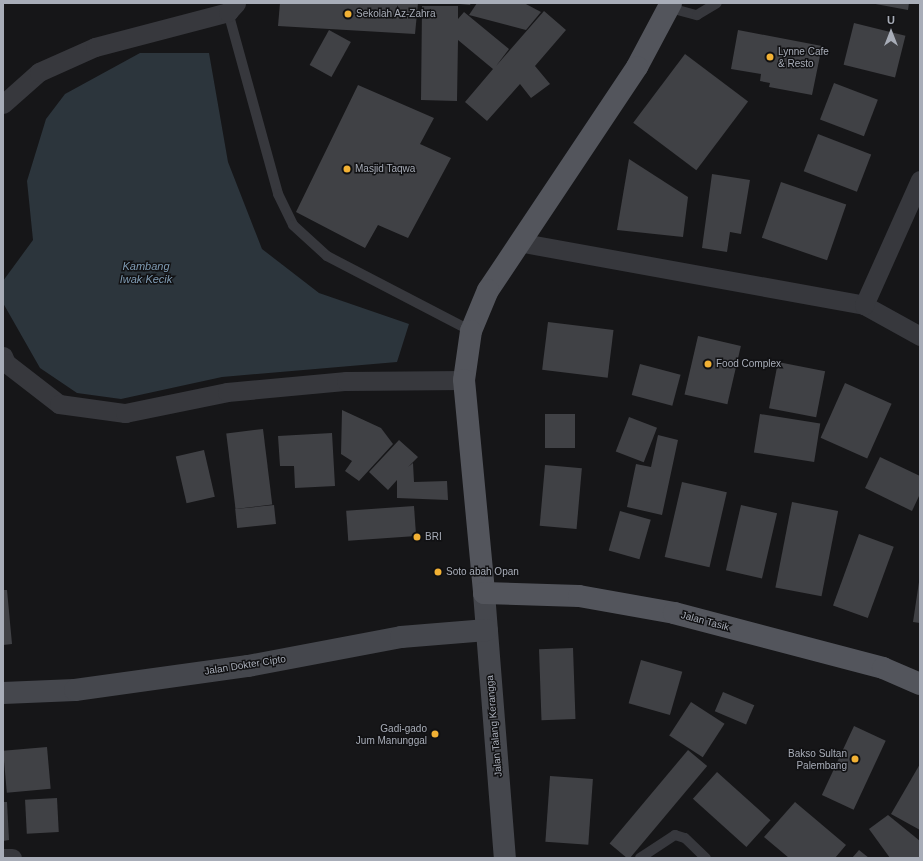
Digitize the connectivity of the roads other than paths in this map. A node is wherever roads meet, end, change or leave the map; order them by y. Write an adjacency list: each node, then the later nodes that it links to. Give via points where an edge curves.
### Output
1 (717, 3): 2 (lane, via 697,15)
2 (670, 5): 6 (main road, via 636,67)
3 (232, 7): 4 (street, via 95,48 39,72); 8 (lane, via 278,194 293,225 327,256)
4 (3, 104)
5 (920, 180): 7 (street)
6 (518, 242): 7 (street); 8 (main road, via 488,290)
7 (864, 305): 9 (street)
8 (471, 331): 11 (main road)
9 (920, 336)
10 (3, 356): 11 (street, via 6,363 59,404 126,413 227,392 346,381)
11 (464, 380): 12 (main road)
12 (484, 593): 13 (street, Jalan Talang Kerangga); 14 (main road, Jalan Tasik, via 579,596 674,613 883,668)
13 (486, 630): 15 (street, Jalan Dokter Cipto, via 402,638 248,666 75,690); 18 (street, Jalan Talang Kerangga)
14 (920, 684)
15 (3, 693)
16 (3, 858): 17 (street)
17 (12, 858)
18 (505, 858)
19 (640, 858): 20 (lane, via 675,835 686,838)
20 (706, 858)

